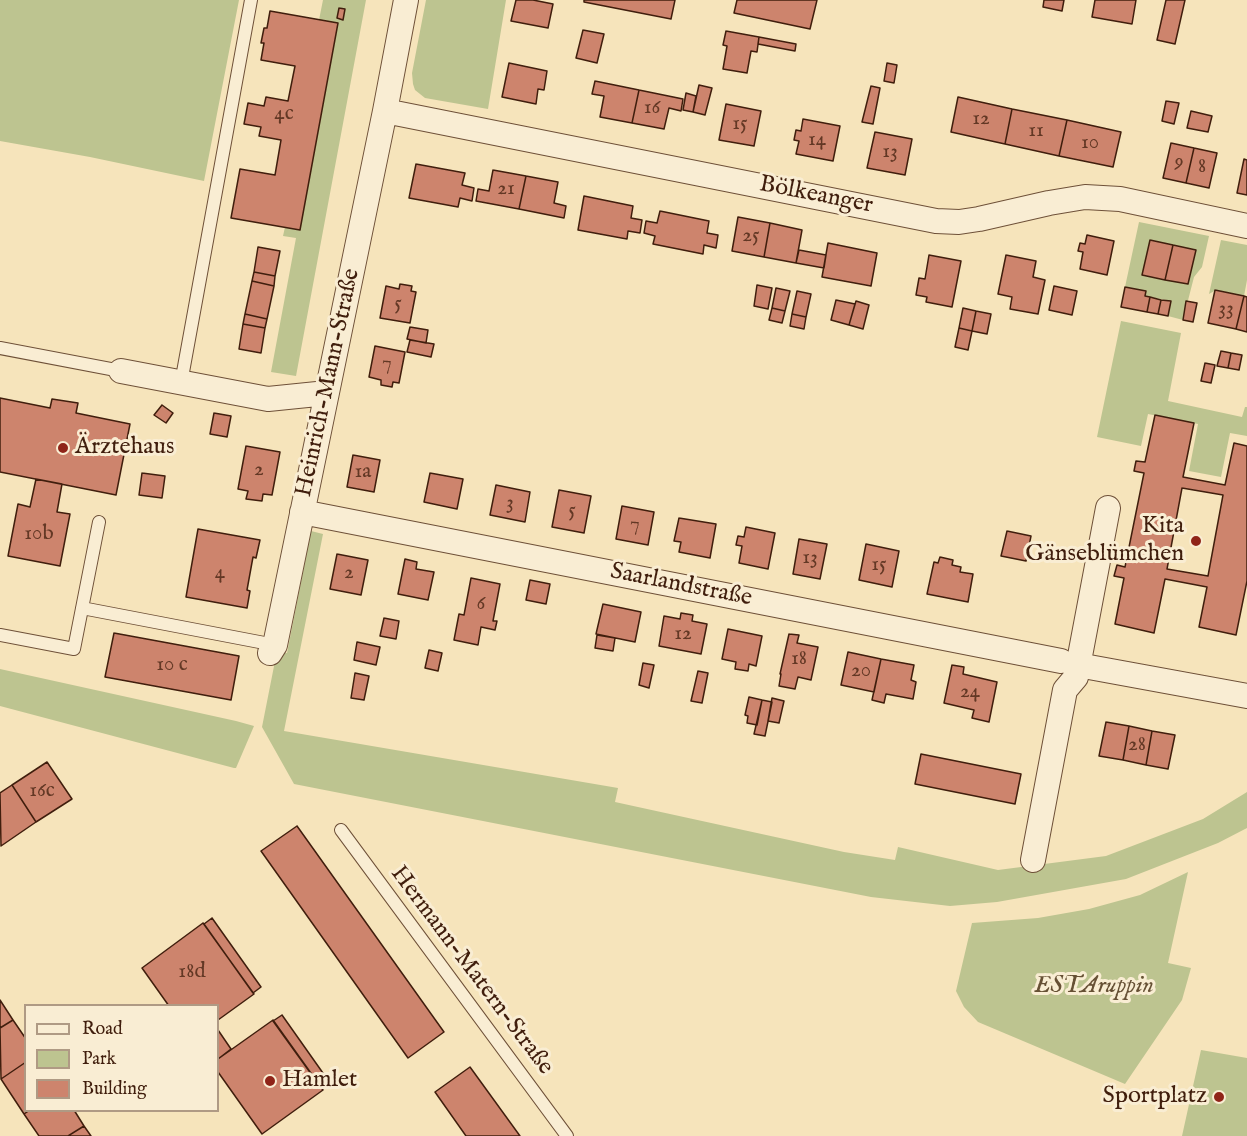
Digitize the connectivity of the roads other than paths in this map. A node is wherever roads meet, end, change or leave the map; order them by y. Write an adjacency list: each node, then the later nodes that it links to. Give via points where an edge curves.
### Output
1 (251, 0): 7 (lane)
2 (406, 0): 3 (street, Heinrich-Mann-Straße)
3 (385, 111): 4 (street, Bölkeanger, via 936,221 979,219 1085,197 1120,199); 8 (street, Heinrich-Mann-Straße)
4 (1247, 226)
5 (0, 348): 6 (lane)
6 (121, 371): 7 (street)
7 (181, 383): 8 (street, via 268,399)
8 (327, 393): 10 (street, Heinrich-Mann-Straße)
9 (1108, 508): 15 (street)
10 (302, 512): 14 (street, Heinrich-Mann-Straße); 15 (street, Saarlandstraße)
11 (99, 522): 12 (lane)
12 (82, 608): 13 (lane, via 74,649); 14 (lane)
13 (0, 635)
14 (272, 649)
15 (1072, 668): 16 (street, Saarlandstraße); 18 (street)
16 (1247, 696)
17 (341, 830): 19 (lane, Hermann-Matern-Straße)
18 (1033, 860)
19 (567, 1136)

